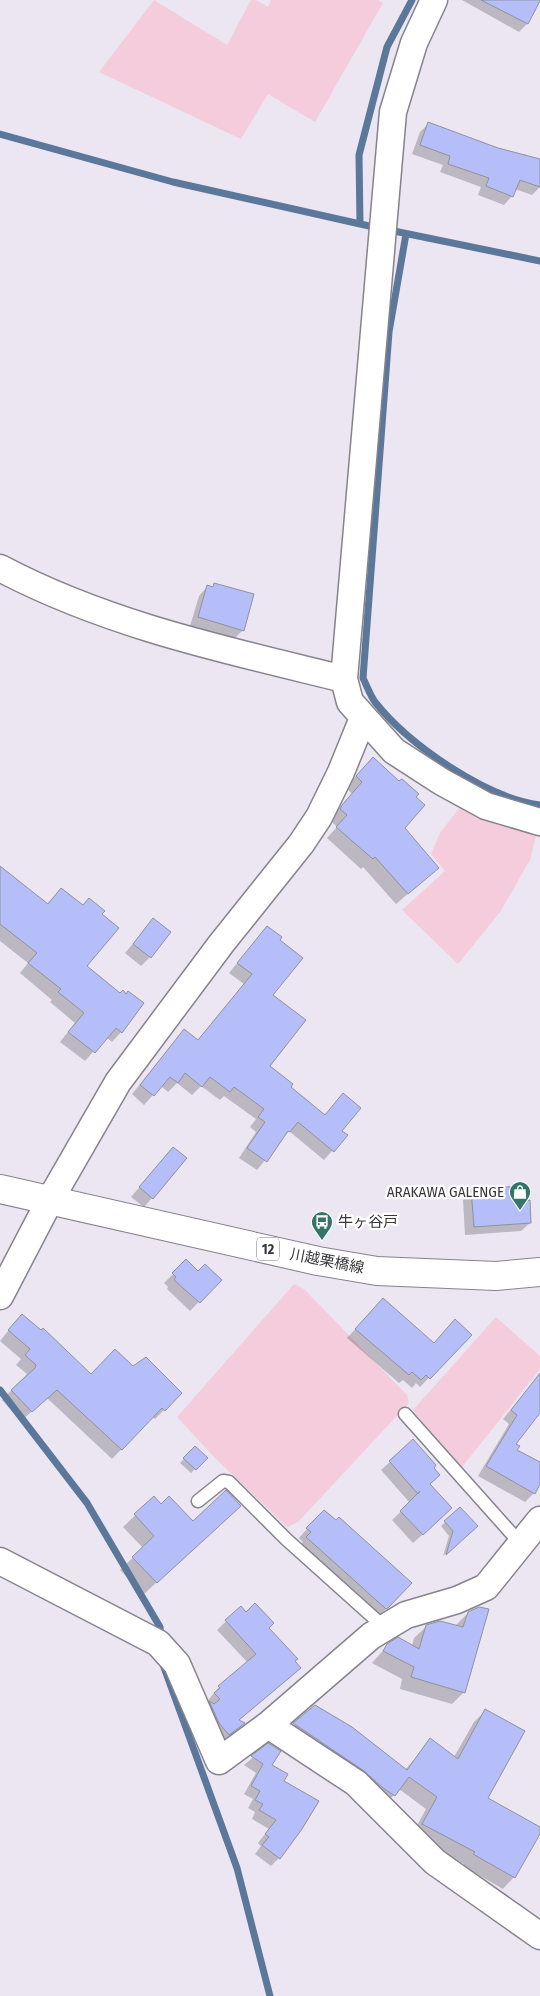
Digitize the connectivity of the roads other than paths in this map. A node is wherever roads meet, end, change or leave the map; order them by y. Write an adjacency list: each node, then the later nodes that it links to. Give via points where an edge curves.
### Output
1 (434, 0): 3 (street, via 414,43 393,112)
2 (0, 568): 3 (street, via 41,590 137,626)
3 (344, 678): 4 (street, via 350,702)
4 (363, 718): 5 (street, via 394,751 442,782 486,806); 7 (street, via 319,817 118,1082)
5 (540, 822)
6 (0, 1189): 7 (main road, 川越栗橋線 / 12)
7 (50, 1200): 8 (main road, 川越栗橋線 / 12, via 318,1261 377,1271 496,1276); 9 (street)
8 (540, 1272)
9 (0, 1296)
10 (405, 1414): 13 (lane)
11 (198, 1501): 15 (lane, via 222,1481 229,1482 286,1539)
12 (540, 1520): 13 (street)
13 (521, 1544): 15 (street, via 486,1587 457,1600 406,1615)
14 (0, 1561): 16 (street, via 166,1651 219,1761)
15 (384, 1627): 16 (street)
16 (268, 1725): 17 (street, via 356,1783 435,1862)
17 (540, 1936)

